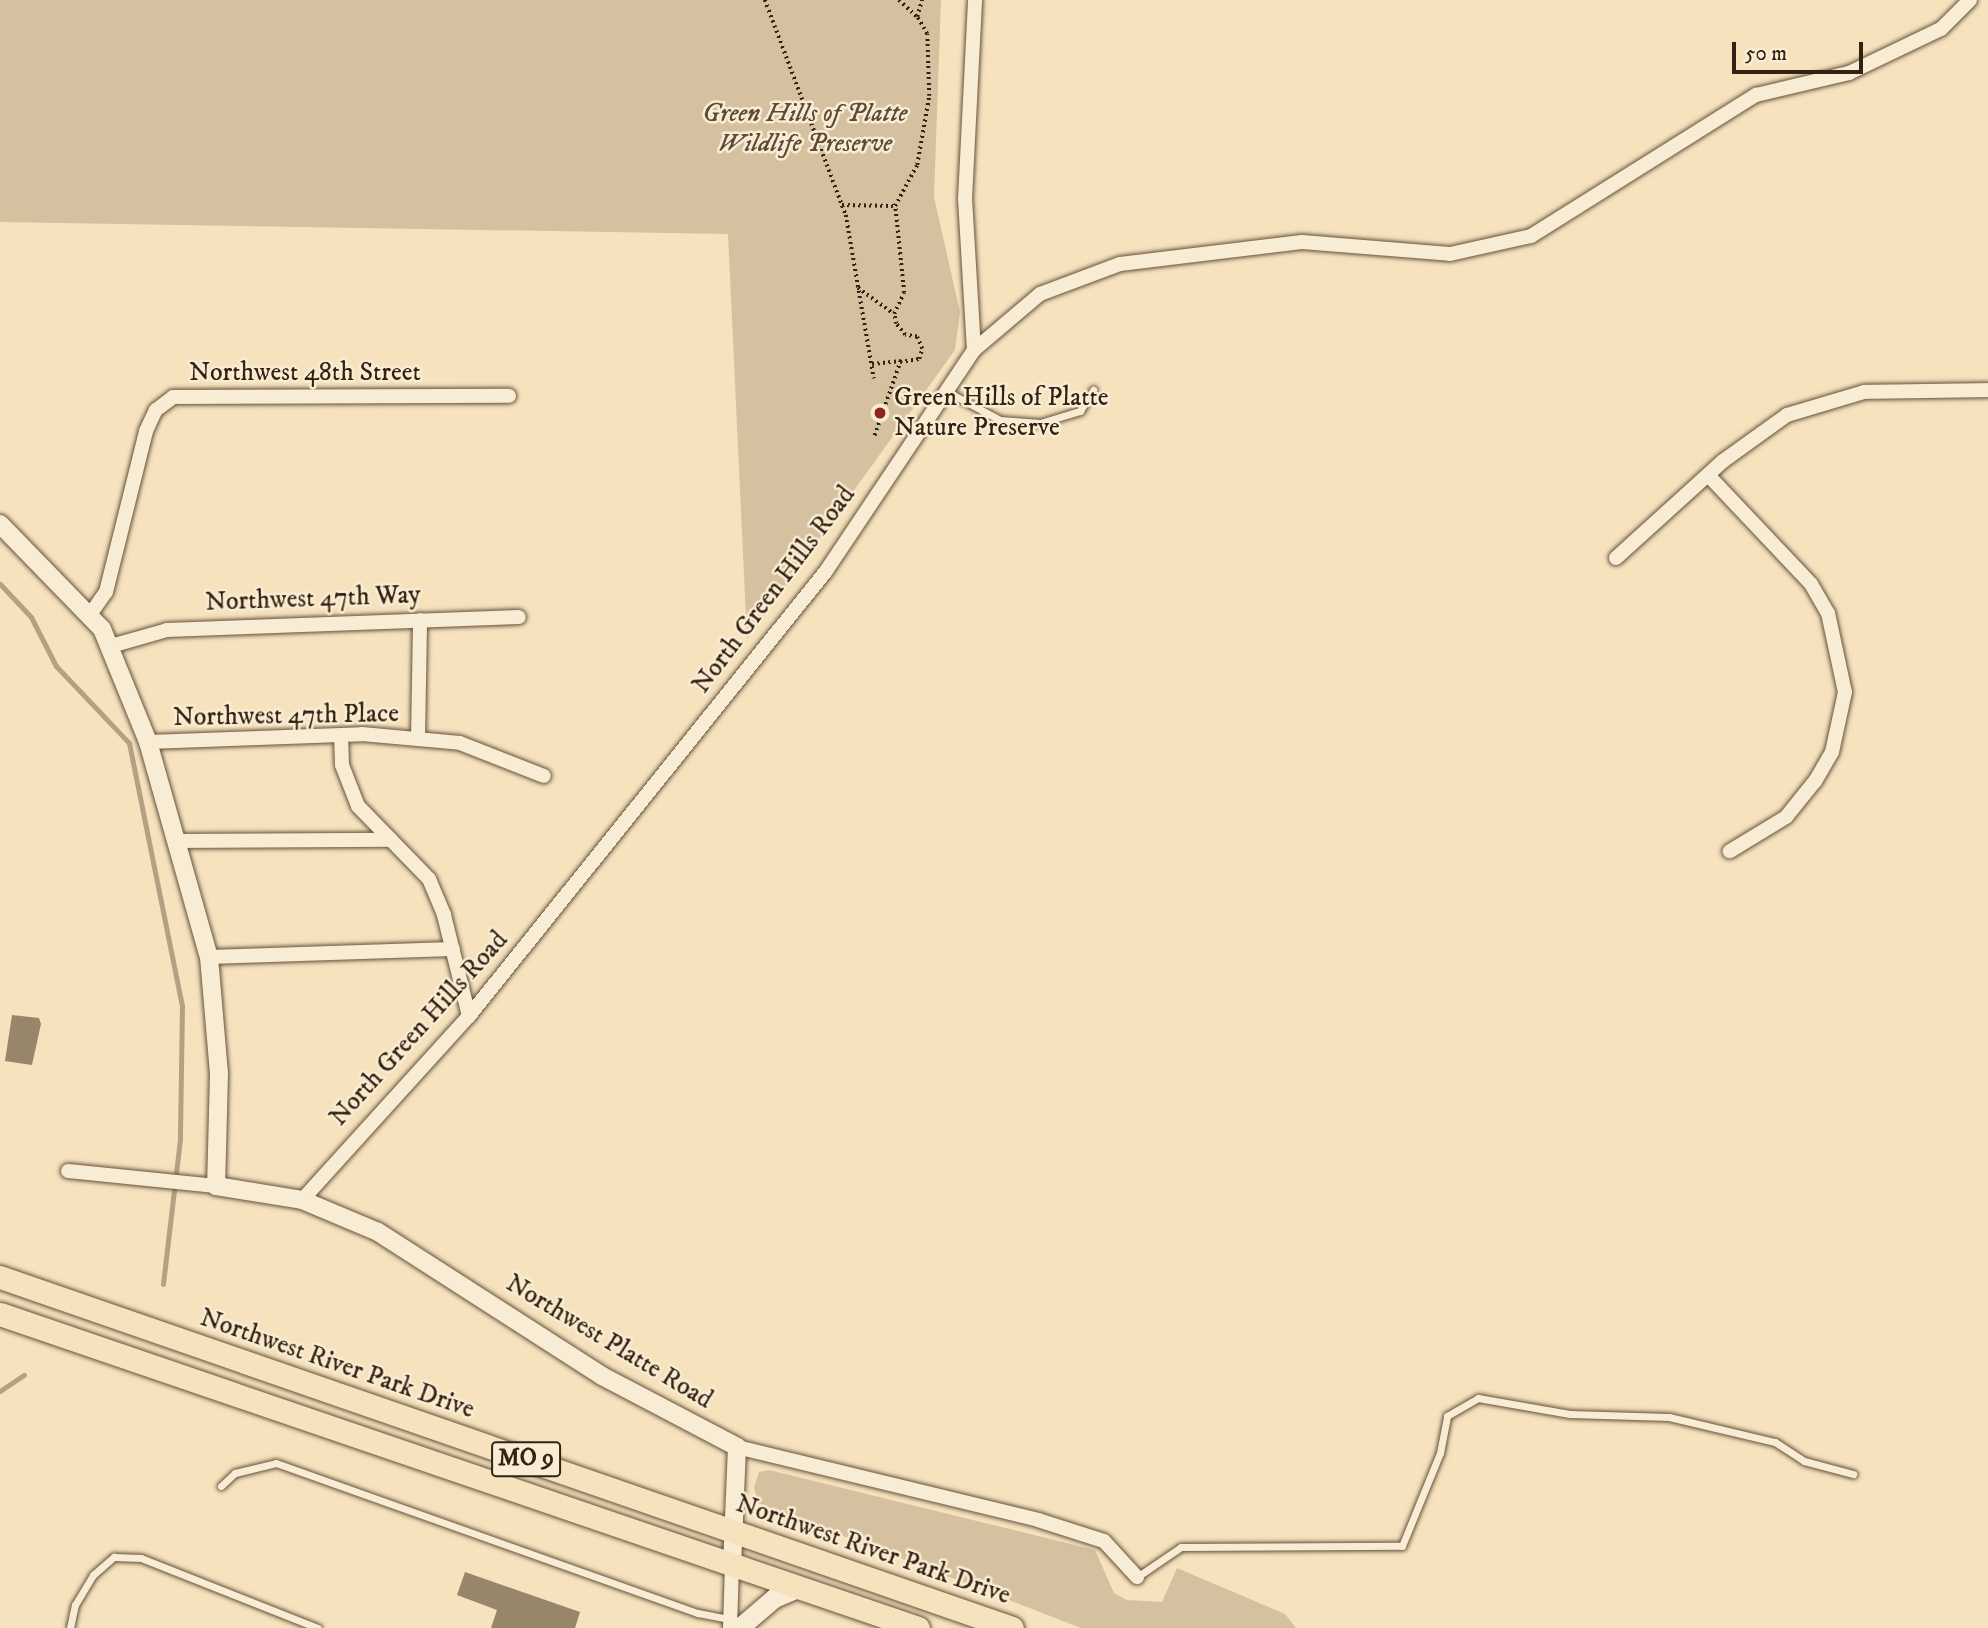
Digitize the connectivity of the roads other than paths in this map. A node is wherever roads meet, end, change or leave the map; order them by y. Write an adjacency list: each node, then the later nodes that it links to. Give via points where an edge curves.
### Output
1 (975, 0): 3 (street, via 965,199)
2 (1970, 0): 3 (street, North Green Hills Road, via 1941,29 1849,74 1756,95 1531,236 1450,254 1303,242 1120,264 1040,294)
3 (974, 350): 6 (street, North Green Hills Road)
4 (1093, 390): 6 (lane, via 1080,411 1040,423 1000,419)
5 (1988, 390): 8 (street, via 1864,392 1829,399 1787,415)
6 (946, 391): 24 (street, North Green Hills Road, via 826,571)
7 (509, 396): 11 (street, Northwest 48th Street, via 173,397 156,410 146,431 106,592)
8 (1709, 475): 10 (street); 21 (street, via 1811,584 1828,613 1845,692 1832,752 1815,781 1786,817)
9 (0, 524): 11 (street)
10 (1616, 558)
11 (89, 616): 14 (street)
12 (519, 617): 13 (street, Northwest 47th Way)
13 (420, 620): 14 (street, Northwest 47th Way, via 167,630); 16 (street)
14 (111, 646): 17 (street)
15 (341, 735): 16 (street, Northwest 47th Place); 17 (street, Northwest 47th Place); 19 (street, via 342,765 358,806)
16 (418, 739): 18 (street, Northwest 47th Place, via 460,743)
17 (148, 742): 20 (street)
18 (544, 776)
19 (391, 840): 20 (street); 22 (street, via 429,880)
20 (179, 841): 23 (street)
21 (1730, 851)
22 (453, 949): 23 (street); 24 (street)
23 (209, 957): 26 (street, via 219,1074)
24 (469, 1016): 27 (street, North Green Hills Road)
25 (68, 1171): 26 (street)
26 (216, 1186): 27 (street, Northwest Platte Road)
27 (302, 1200): 30 (street, Northwest Platte Road, via 378,1232 602,1376)
28 (0, 1277): 33 (main road, Northwest River Park Drive / MO 9)
29 (0, 1314): 34 (main road, MO 9)
30 (737, 1447): 33 (street); 35 (street, Northwest Platte Road, via 1038,1520 1104,1541)
31 (1853, 1474): 35 (lane, via 1804,1461 1775,1441 1669,1417 1622,1411 1570,1414 1478,1398 1447,1416 1440,1454 1402,1546 1181,1547)
32 (221, 1486): 37 (lane, via 235,1473 276,1462)
33 (733, 1531): 34 (street); 41 (main road, Northwest River Park Drive / MO 9)
34 (732, 1564): 36 (main road, MO 9); 37 (street)
35 (1137, 1577)
36 (800, 1587): 37 (main road); 40 (main road, MO 9)
37 (733, 1625)
38 (70, 1628): 39 (lane, via 75,1605 93,1575 114,1557 141,1558)
39 (318, 1628)
40 (918, 1628)
41 (1012, 1628)

